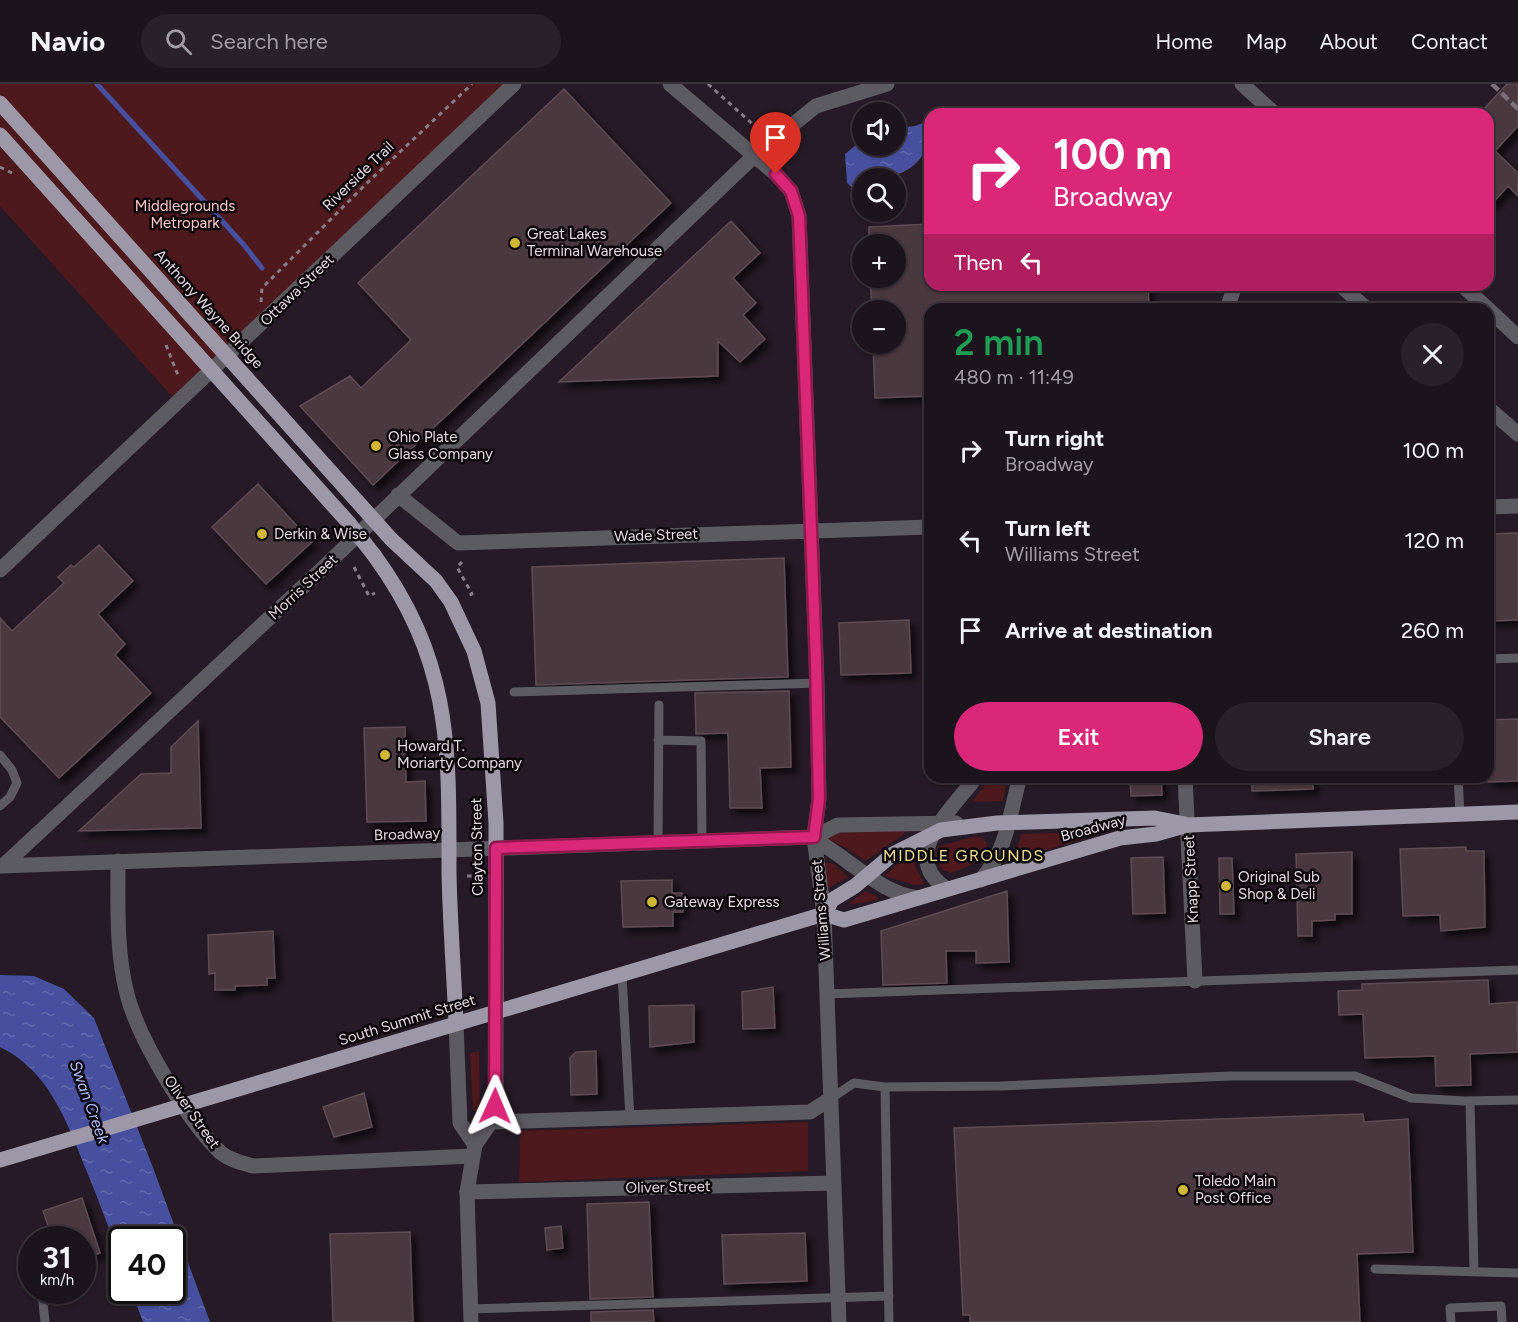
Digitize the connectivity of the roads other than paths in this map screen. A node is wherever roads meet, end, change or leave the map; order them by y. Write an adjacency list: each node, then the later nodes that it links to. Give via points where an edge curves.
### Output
1 (514, 84): 23 (street, Ottawa Street)
2 (670, 84): 8 (street)
3 (887, 84): 8 (street, Morris Street, via 816,106)
4 (1242, 84): 6 (street)
5 (0, 104): 22 (main road, Anthony Wayne Bridge, bridge)
6 (1268, 108)
7 (0, 135): 45 (main road, Clayton Street, bridge, via 348,522 412,614 434,674 448,755)
8 (754, 156): 17 (street, Morris Street); 21 (street, Williams Street, via 791,191 799,216)
9 (1347, 291): 11 (street)
10 (1468, 291): 12 (street)
11 (1360, 303)
12 (1482, 303)
13 (1494, 315): 14 (street)
14 (1518, 337)
15 (1494, 413): 16 (street)
16 (1518, 434)
17 (399, 495): 21 (street, Wade Street, via 458,543); 47 (street, Morris Street)
18 (1518, 506): 19 (street)
19 (1494, 507)
20 (924, 526): 21 (street, Wade Street)
21 (812, 530): 26 (street, Williams Street)
22 (391, 539): 44 (main road, Clayton Street, via 436,581 451,602 474,651 492,725)
23 (0, 570)
24 (1518, 658): 25 (lane)
25 (1494, 659)
26 (817, 683): 27 (lane); 41 (street, Williams Street, via 819,799)
27 (514, 692)
28 (659, 705): 29 (lane)
29 (658, 740): 42 (lane, via 701,741); 43 (lane)
30 (0, 755): 35 (lane, via 17,783)
31 (972, 783): 40 (street)
32 (1018, 783): 38 (street)
33 (1185, 783): 39 (street, Knapp Street)
34 (1458, 783): 37 (lane)
35 (0, 806)
36 (1518, 812): 37 (main road, Broadway)
37 (1460, 814): 39 (main road, Broadway)
38 (1004, 823): 39 (main road, Broadway, via 1155,818); 40 (main road); 49 (street, via 995,863)
39 (1188, 825): 49 (main road, Broadway, via 1120,838); 55 (street, Knapp Street)
40 (939, 828): 41 (street, Broadway, via 838,825); 48 (main road); 50 (street, via 926,851 927,869)
41 (814, 837): 42 (street, Broadway); 48 (street); 52 (street, Williams Street)
42 (702, 841): 43 (street, Broadway)
43 (658, 843): 44 (street, Broadway)
44 (496, 848): 45 (street, Broadway); 57 (main road, Clayton Street)
45 (450, 850): 46 (street, Broadway); 58 (main road, Clayton Street)
46 (118, 861): 47 (street, Broadway); 63 (street, Oliver Street, via 126,992 140,1029)
47 (2, 865)
48 (866, 875): 51 (street, via 898,893); 52 (main road, via 832,900)
49 (981, 879): 50 (main road, Broadway)
50 (947, 889): 51 (main road, Broadway)
51 (918, 898): 52 (main road, South Summit Street, via 844,920)
52 (824, 914): 54 (main road, South Summit Street); 56 (street, Williams Street)
53 (1518, 970): 55 (lane)
54 (622, 975): 57 (main road, South Summit Street); 64 (lane)
55 (1196, 981): 56 (lane)
56 (827, 994): 60 (street, Williams Street)
57 (496, 1012): 58 (main road, South Summit Street); 65 (street, Clayton Street, via 495,1106)
58 (456, 1024): 63 (main road, South Summit Street); 66 (street, Clayton Street, via 460,1124)
59 (885, 1087): 60 (lane, via 854,1083); 62 (lane, via 1355,1076 1411,1098); 73 (lane)
60 (830, 1099): 64 (street, via 810,1112); 68 (street, Williams Street)
61 (1518, 1100): 62 (lane)
62 (1470, 1101): 71 (lane)
63 (183, 1105): 66 (street, Oliver Street, via 222,1154 254,1166); 67 (main road, South Summit Street)
64 (630, 1118): 65 (street)
65 (491, 1122): 66 (street, Clayton Street)
66 (474, 1151): 69 (street, Clayton Street)
67 (0, 1160)
68 (834, 1183): 69 (street, Oliver Street); 74 (street, Williams Street)
69 (467, 1191): 76 (street, Clayton Street)
70 (1375, 1269): 71 (lane)
71 (1474, 1271): 72 (lane)
72 (1518, 1273)
73 (889, 1296): 74 (lane); 79 (lane)
74 (838, 1299): 76 (lane); 78 (street, Williams Street)
75 (43, 1304): 77 (lane)
76 (471, 1315)
77 (45, 1322)
78 (839, 1322)
79 (890, 1322)
80 (1451, 1322): 81 (lane, via 1450,1308 1501,1306)
81 (1502, 1322)

